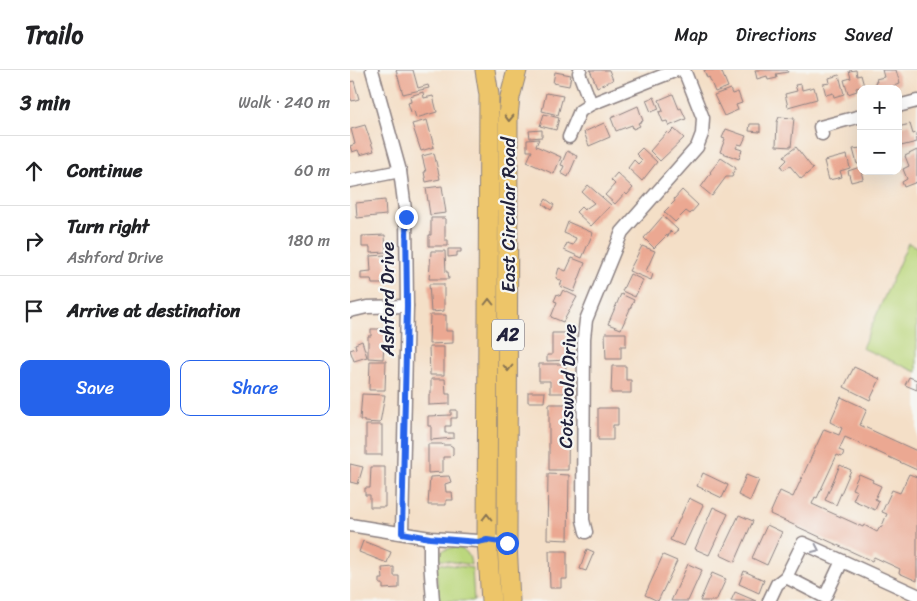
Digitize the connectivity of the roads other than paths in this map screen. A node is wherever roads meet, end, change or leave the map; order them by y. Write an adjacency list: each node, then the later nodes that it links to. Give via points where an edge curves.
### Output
1 (372, 70): 13 (street, Ashford Drive)
2 (485, 70): 21 (highway, East Circular Road / A2, one-way to 2, via 489,95)
3 (517, 70): 22 (highway, East Circular Road / A2, one-way to 22, via 508,118)
4 (580, 70): 8 (street)
5 (677, 70): 8 (street)
6 (684, 70): 18 (street, Cotswold Drive, via 703,118 700,141 622,232 586,320)
7 (917, 101): 9 (street)
8 (591, 104): 12 (street, via 580,111)
9 (902, 105)
10 (857, 117): 11 (street, via 820,127)
11 (822, 134)
12 (568, 138)
13 (400, 171): 14 (street); 15 (street, Ashford Drive, via 406,217)
14 (350, 180)
15 (407, 306): 16 (street); 19 (street, Ashford Drive)
16 (350, 311)
17 (350, 525): 19 (street)
18 (586, 532)
19 (402, 533): 20 (street)
20 (430, 538): 21 (street); 26 (street)
21 (487, 540): 22 (street); 27 (highway, East Circular Road / A2)
22 (507, 543): 28 (highway, East Circular Road / A2)
23 (842, 561): 24 (street, one-way to 23, via 803,543); 24 (street, via 825,597); 25 (street)
24 (786, 577): 29 (street, via 777,584)
25 (917, 595)
26 (433, 601)
27 (491, 601)
28 (510, 601)
29 (769, 601)

